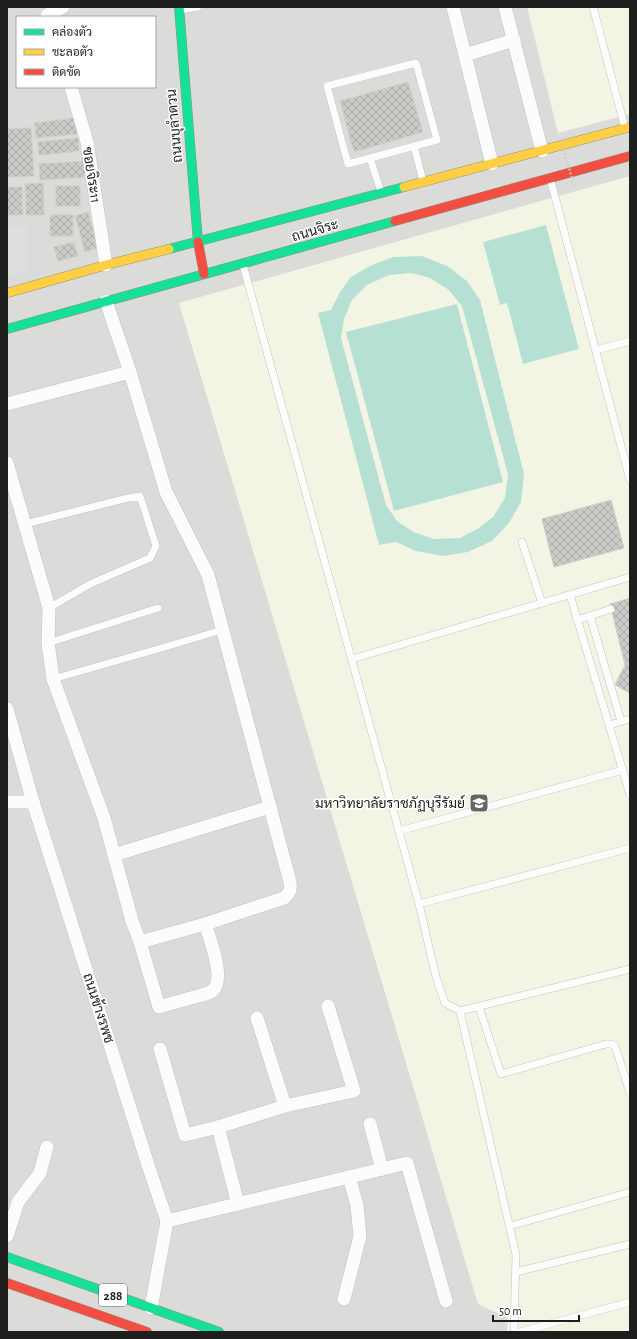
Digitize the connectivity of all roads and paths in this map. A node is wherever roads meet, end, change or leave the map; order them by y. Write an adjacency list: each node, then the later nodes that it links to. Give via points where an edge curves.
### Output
1 (63, 7): 7 (street)
2 (198, 7): 6 (lane)
3 (453, 7): 9 (street)
4 (505, 7): 8 (street)
5 (593, 7): 11 (lane)
6 (179, 8): 22 (main road, ถนนบุลำดวน)
7 (47, 14)
8 (514, 40): 9 (street); 14 (street)
9 (465, 55): 17 (street)
10 (71, 88): 24 (street, ซอยจิระ11, via 87,142)
11 (628, 128): 14 (main road, ถนนจิระ)
12 (560, 138): 20 (path, bridge)
13 (414, 146): 16 (lane); 16 (lane, via 436,140 416,63 328,86 348,164); 19 (lane)
14 (542, 150): 17 (main road, ถนนจิระ)
15 (630, 156): 18 (main road, ถนนจิระ)
16 (370, 158): 21 (lane)
17 (492, 164): 19 (main road, ถนนจิระ)
18 (550, 178): 23 (main road, ถนนจิระ); 30 (lane)
19 (423, 182): 21 (main road, ถนนจิระ)
20 (575, 188)
21 (382, 193): 22 (main road, ถนนจิระ)
22 (198, 242): 24 (main road, ถนนจิระ); 25 (main road, ถนนบุลำดวน)
23 (243, 264): 25 (main road, ถนนจิระ); 47 (lane)
24 (106, 265): 26 (main road, ถนนจิระ)
25 (204, 274): 27 (main road, ถนนจิระ)
26 (7, 292)
27 (106, 301): 28 (main road, ถนนจิระ); 31 (street)
28 (7, 330)
29 (630, 341): 30 (lane)
30 (596, 350): 34 (lane)
31 (130, 372): 32 (street); 45 (street, via 166,492 208,575)
32 (7, 404)
33 (7, 463): 35 (street)
34 (630, 480)
35 (25, 524): 40 (street); 40 (lane, via 140,496 156,546 150,558 90,584)
36 (522, 542): 39 (lane)
37 (630, 577): 38 (lane)
38 (570, 595): 39 (lane); 44 (lane)
39 (542, 603): 47 (lane)
40 (49, 608): 46 (street)
41 (158, 608): 46 (lane)
42 (611, 609): 43 (lane)
43 (590, 616): 44 (lane); 51 (lane)
44 (577, 620): 52 (lane)
45 (222, 630): 48 (lane); 57 (street)
46 (48, 644): 48 (street)
47 (352, 658): 58 (lane)
48 (53, 679): 60 (street, via 104,818)
49 (7, 709): 56 (street, ถนนข้างรพช)
50 (630, 719): 51 (lane)
51 (621, 721): 52 (lane)
52 (609, 725): 53 (lane)
53 (623, 770): 54 (lane); 58 (lane)
54 (630, 794)
55 (7, 802): 56 (street)
56 (33, 802): 79 (street, ถนนข้างรพช)
57 (270, 807): 60 (street); 62 (street, via 290,882 289,894 284,898)
58 (399, 831): 61 (lane)
59 (630, 848): 61 (lane)
60 (114, 855): 63 (street)
61 (419, 904): 67 (lane, via 436,977 445,1002)
62 (205, 924): 63 (street); 63 (street, via 218,974 215,988 211,992 159,1008)
63 (140, 942)
64 (630, 969): 66 (lane)
65 (328, 1006): 71 (street, via 354,1091)
66 (479, 1007): 67 (lane); 70 (lane, via 501,1074 611,1044 615,1046)
67 (460, 1012): 80 (lane)
68 (257, 1018): 71 (street)
69 (160, 1049): 73 (street, via 185,1136)
70 (630, 1093)
71 (284, 1106): 73 (street)
72 (370, 1124): 75 (street)
73 (218, 1127): 78 (street)
74 (47, 1147): 81 (street, via 40,1173 18,1202)
75 (382, 1169): 76 (street); 87 (street, via 407,1163)
76 (349, 1177): 78 (street); 86 (street, via 357,1205 360,1236)
77 (630, 1192): 80 (lane)
78 (238, 1204): 79 (street)
79 (167, 1221): 89 (street, ถนนข้างรพช)
80 (510, 1226): 84 (lane, via 516,1255)
81 (7, 1236)
82 (630, 1244): 84 (lane)
83 (7, 1257): 89 (main road, 288)
84 (516, 1272): 92 (lane)
85 (7, 1282): 90 (main road, 288)
86 (344, 1299)
87 (446, 1301)
88 (630, 1302): 93 (lane)
89 (151, 1308): 90 (main road); 91 (main road, 288)
90 (147, 1332)
91 (219, 1332)
92 (514, 1332)
93 (520, 1332)

